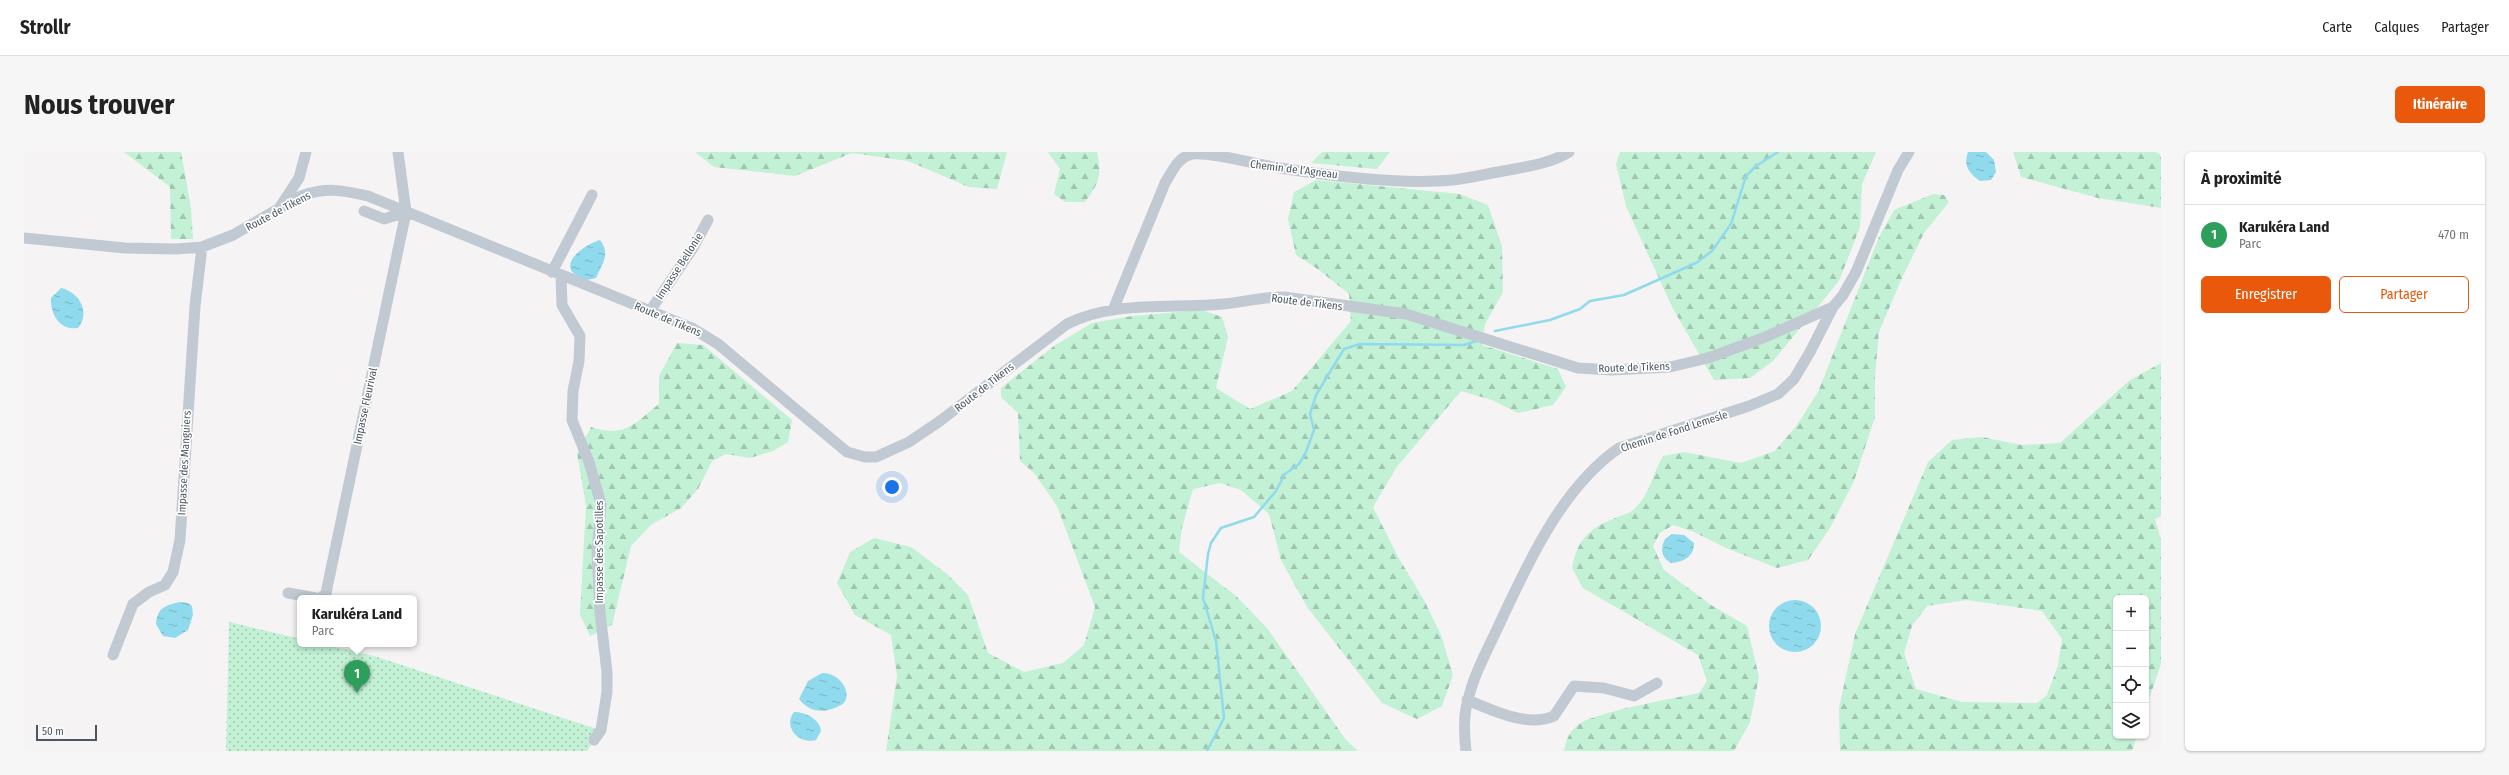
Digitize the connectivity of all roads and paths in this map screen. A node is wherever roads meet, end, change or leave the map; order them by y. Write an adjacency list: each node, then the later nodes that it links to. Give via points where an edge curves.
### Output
1 (306, 152): 6 (street, via 299,178)
2 (398, 152): 8 (street, Impasse Fleurival)
3 (1570, 152): 14 (street, Chemin de l’Agneau, via 1537,164 1453,180 1429,181 1393,180 1282,168 1205,154 1186,156 1176,164 1165,183)
4 (1908, 152): 13 (street, Route de Tikens, via 1898,170 1856,272)
5 (592, 195): 12 (street)
6 (280, 208): 8 (street, Route de Tikens, via 301,196 325,189 368,196); 11 (street, Route de Tikens, via 233,235)
7 (364, 210): 8 (street, via 384,220)
8 (406, 212): 12 (street, Route de Tikens); 18 (street, Impasse Fleurival)
9 (708, 220): 15 (street, Impasse Bellonie, via 693,248)
10 (24, 238): 11 (street, Route de Tikens, via 125,248)
11 (202, 247): 19 (street, Impasse des Manguiers, via 195,306 180,540 173,572 165,585 149,592 133,604)
12 (557, 274): 15 (street, Route de Tikens); 22 (street, Impasse des Sapotilles, via 562,305 580,336 572,420 589,462 601,504 597,553 607,685 600,730)
13 (1833, 307): 14 (street, Route de Tikens, via 1763,338 1708,358 1670,367 1612,370 1578,368 1406,314 1284,297 1264,297 1224,304); 21 (street, Chemin de Fond Lemesle, via 1794,379 1778,394 1749,406 1619,448 1589,474 1554,520 1524,572 1475,677)
14 (1113, 310): 15 (street, Route de Tikens, via 1086,314 1067,324 940,422 909,442 876,457 847,452 704,334)
15 (650, 311)
16 (288, 593): 17 (street)
17 (299, 595)
18 (324, 595)
19 (113, 655)
20 (1657, 683): 21 (street, via 1634,696 1604,688 1574,686 1554,716 1537,721 1511,716)
21 (1468, 700): 23 (street, Chemin de Fond Lemesle, via 1465,714)
22 (594, 740)
23 (1466, 751)

